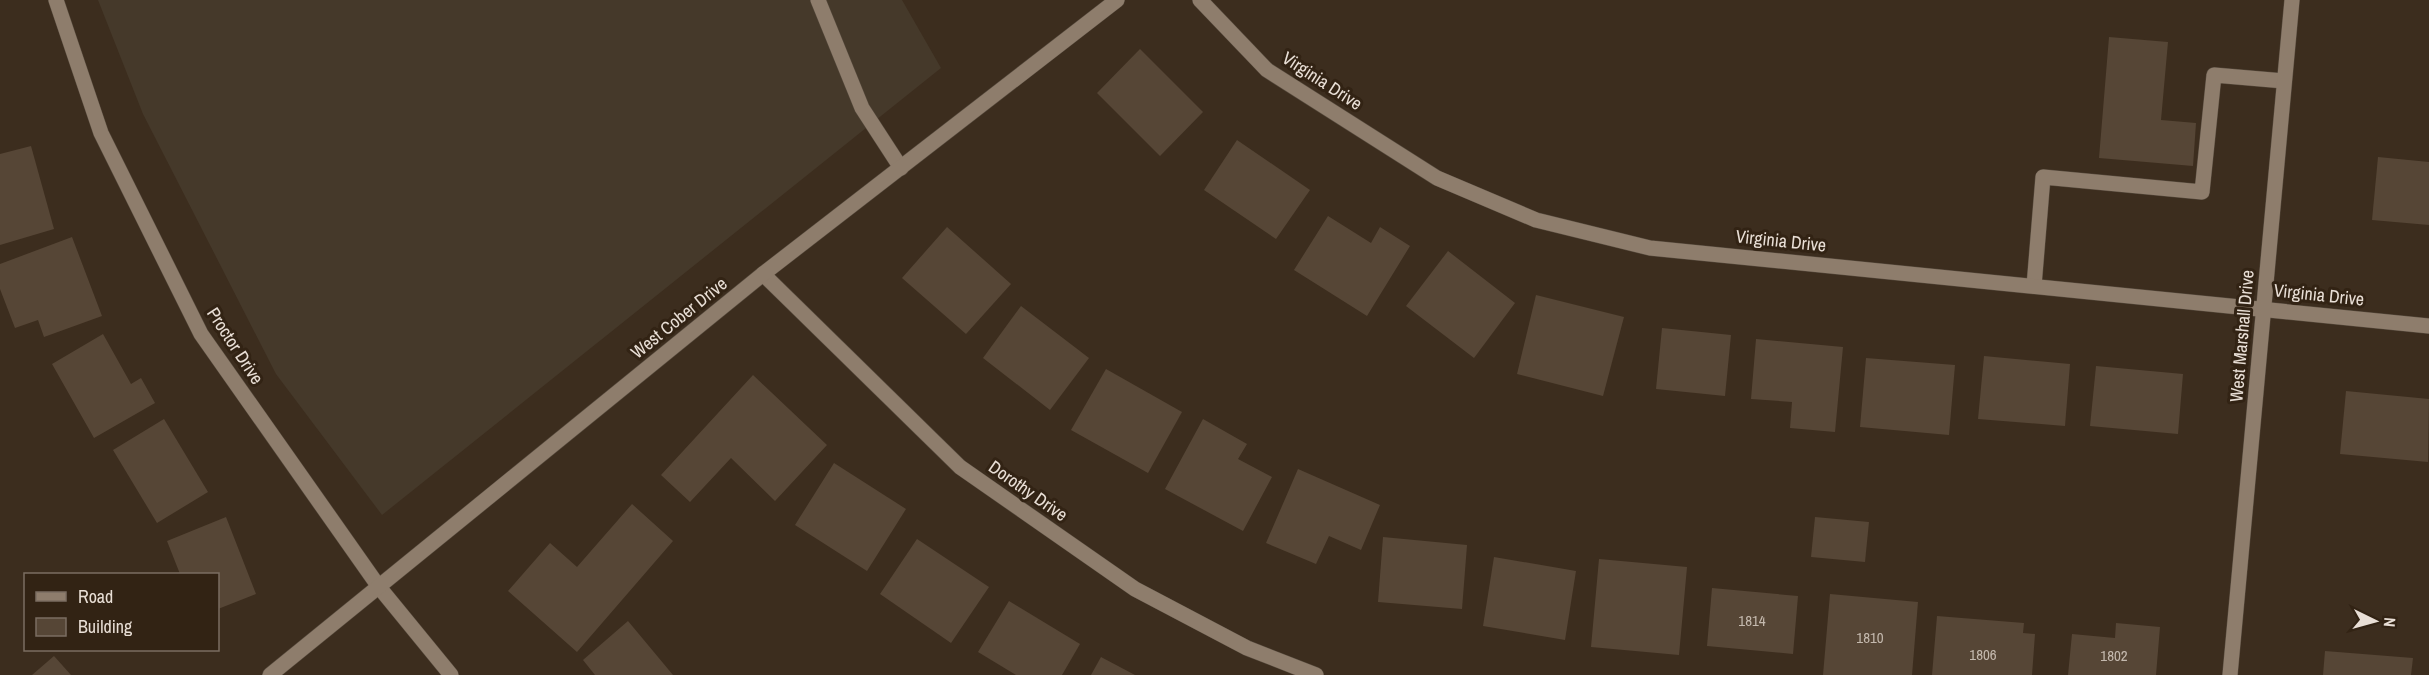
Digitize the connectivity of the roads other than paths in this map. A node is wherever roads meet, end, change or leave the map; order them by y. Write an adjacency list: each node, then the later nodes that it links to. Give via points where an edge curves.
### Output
1 (56, 0): 12 (street, Proctor Drive, via 101,132 201,334)
2 (818, 0): 7 (street, via 862,108)
3 (1118, 0): 7 (street, West Cober Drive)
4 (1200, 0): 9 (street, Virginia Drive, via 1267,70 1437,178 1536,220 1650,248)
5 (2292, 0): 6 (street, West Marshall Drive)
6 (2284, 81): 9 (street, via 2214,75 2202,192 2043,177); 10 (street, West Marshall Drive)
7 (901, 168): 8 (street, West Cober Drive)
8 (764, 274): 12 (street, West Cober Drive); 15 (street, Dorothy Drive, via 960,466 1134,589 1247,648)
9 (2034, 286): 10 (street, Virginia Drive)
10 (2264, 309): 11 (street, Virginia Drive); 16 (street, West Marshall Drive)
11 (2429, 326)
12 (379, 587): 13 (street, West Cober Drive); 14 (street, Proctor Drive)
13 (270, 675)
14 (451, 675)
15 (1316, 675)
16 (2230, 675)

